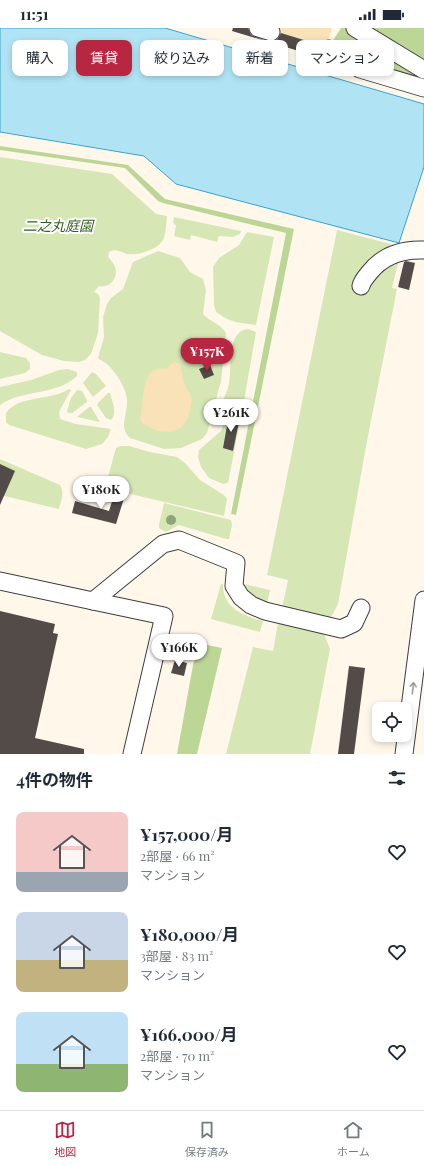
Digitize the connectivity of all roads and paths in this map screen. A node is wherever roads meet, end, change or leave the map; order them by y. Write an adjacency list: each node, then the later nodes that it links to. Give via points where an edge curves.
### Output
1 (258, 28): 2 (street, via 271,32)
2 (265, 28)
3 (355, 28): 4 (street)
4 (424, 70)
5 (384, 76): 6 (street)
6 (424, 88)
7 (424, 250): 8 (street, via 415,249 390,254 374,266)
8 (361, 286)
9 (0, 581): 11 (street)
10 (424, 600): 14 (street, one-way to 10)
11 (93, 601): 12 (street, via 163,544 179,540 236,563 234,586 241,597 265,611 341,629 354,623); 13 (street, via 164,616)
12 (361, 608)
13 (132, 754)
14 (404, 754)

